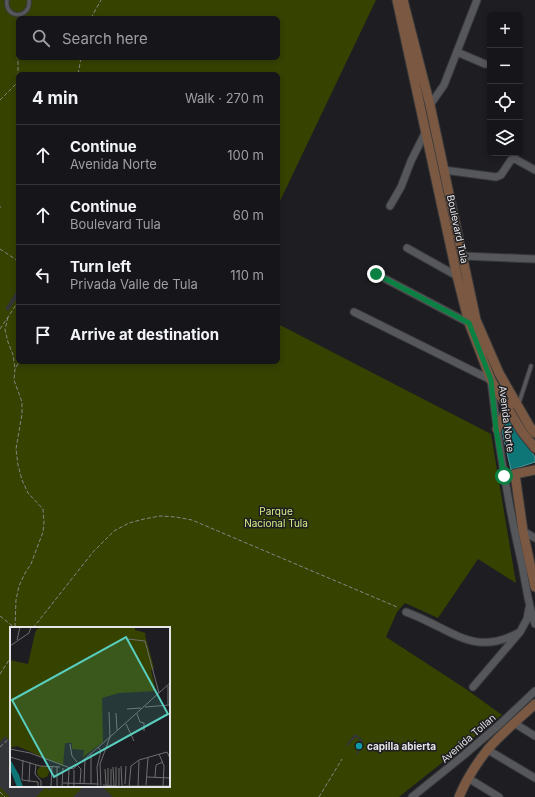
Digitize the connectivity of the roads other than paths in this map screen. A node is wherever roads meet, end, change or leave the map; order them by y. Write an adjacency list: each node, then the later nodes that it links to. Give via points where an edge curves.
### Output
1 (7, 0): 2 (lane, via 9,10 18,14 26,11)
2 (29, 0)
3 (397, 0): 9 (main road, Boulevard Tula)
4 (403, 0): 8 (main road, Boulevard Tula)
5 (477, 0): 6 (street)
6 (457, 52): 7 (street); 8 (street, via 444,85)
7 (485, 64)
8 (430, 105): 10 (main road, Boulevard Tula)
9 (426, 131): 12 (street); 17 (main road, Boulevard Tula)
10 (444, 170): 11 (street, via 496,177 501,175 511,160 515,159); 14 (main road, Boulevard Tula)
11 (535, 170)
12 (390, 206)
13 (407, 248): 17 (street)
14 (463, 256): 15 (street); 22 (main road, Boulevard Tula, via 476,320 499,373)
15 (535, 259)
16 (376, 274): 19 (street)
17 (457, 276): 19 (main road, Boulevard Tula)
18 (354, 312): 21 (street)
19 (469, 323): 21 (main road, Boulevard Tula)
20 (531, 366): 23 (lane)
21 (491, 380): 24 (main road, Boulevard Tula); 25 (street, Avenida Norte)
22 (513, 397): 23 (main road, Boulevard Tula); 24 (main road)
23 (518, 406): 26 (main road, Boulevard Tula)
24 (508, 408): 25 (main road); 27 (main road, Boulevard Tula)
25 (496, 429): 30 (street, Avenida Norte)
26 (535, 433)
27 (535, 448)
28 (535, 470): 29 (main road)
29 (515, 474): 30 (street); 31 (main road)
30 (504, 476): 34 (street, Avenida Norte)
31 (523, 531): 32 (street); 33 (main road)
32 (535, 538)
33 (535, 583)
34 (529, 606): 36 (street, Avenida Norte); 37 (street, via 527,619)
35 (406, 612): 37 (street, via 474,642 494,642)
36 (535, 624)
37 (520, 632): 38 (street)
38 (473, 687)
39 (535, 690): 42 (street, Avenida Tollan)
40 (535, 704): 41 (main road)
41 (514, 723): 42 (main road); 43 (street)
42 (502, 728): 44 (main road); 47 (street, Avenida Tollan)
43 (535, 736)
44 (488, 750): 45 (main road); 46 (street)
45 (468, 778): 48 (main road); 49 (street)
46 (535, 778)
47 (412, 797)
48 (459, 797)
49 (499, 797)

